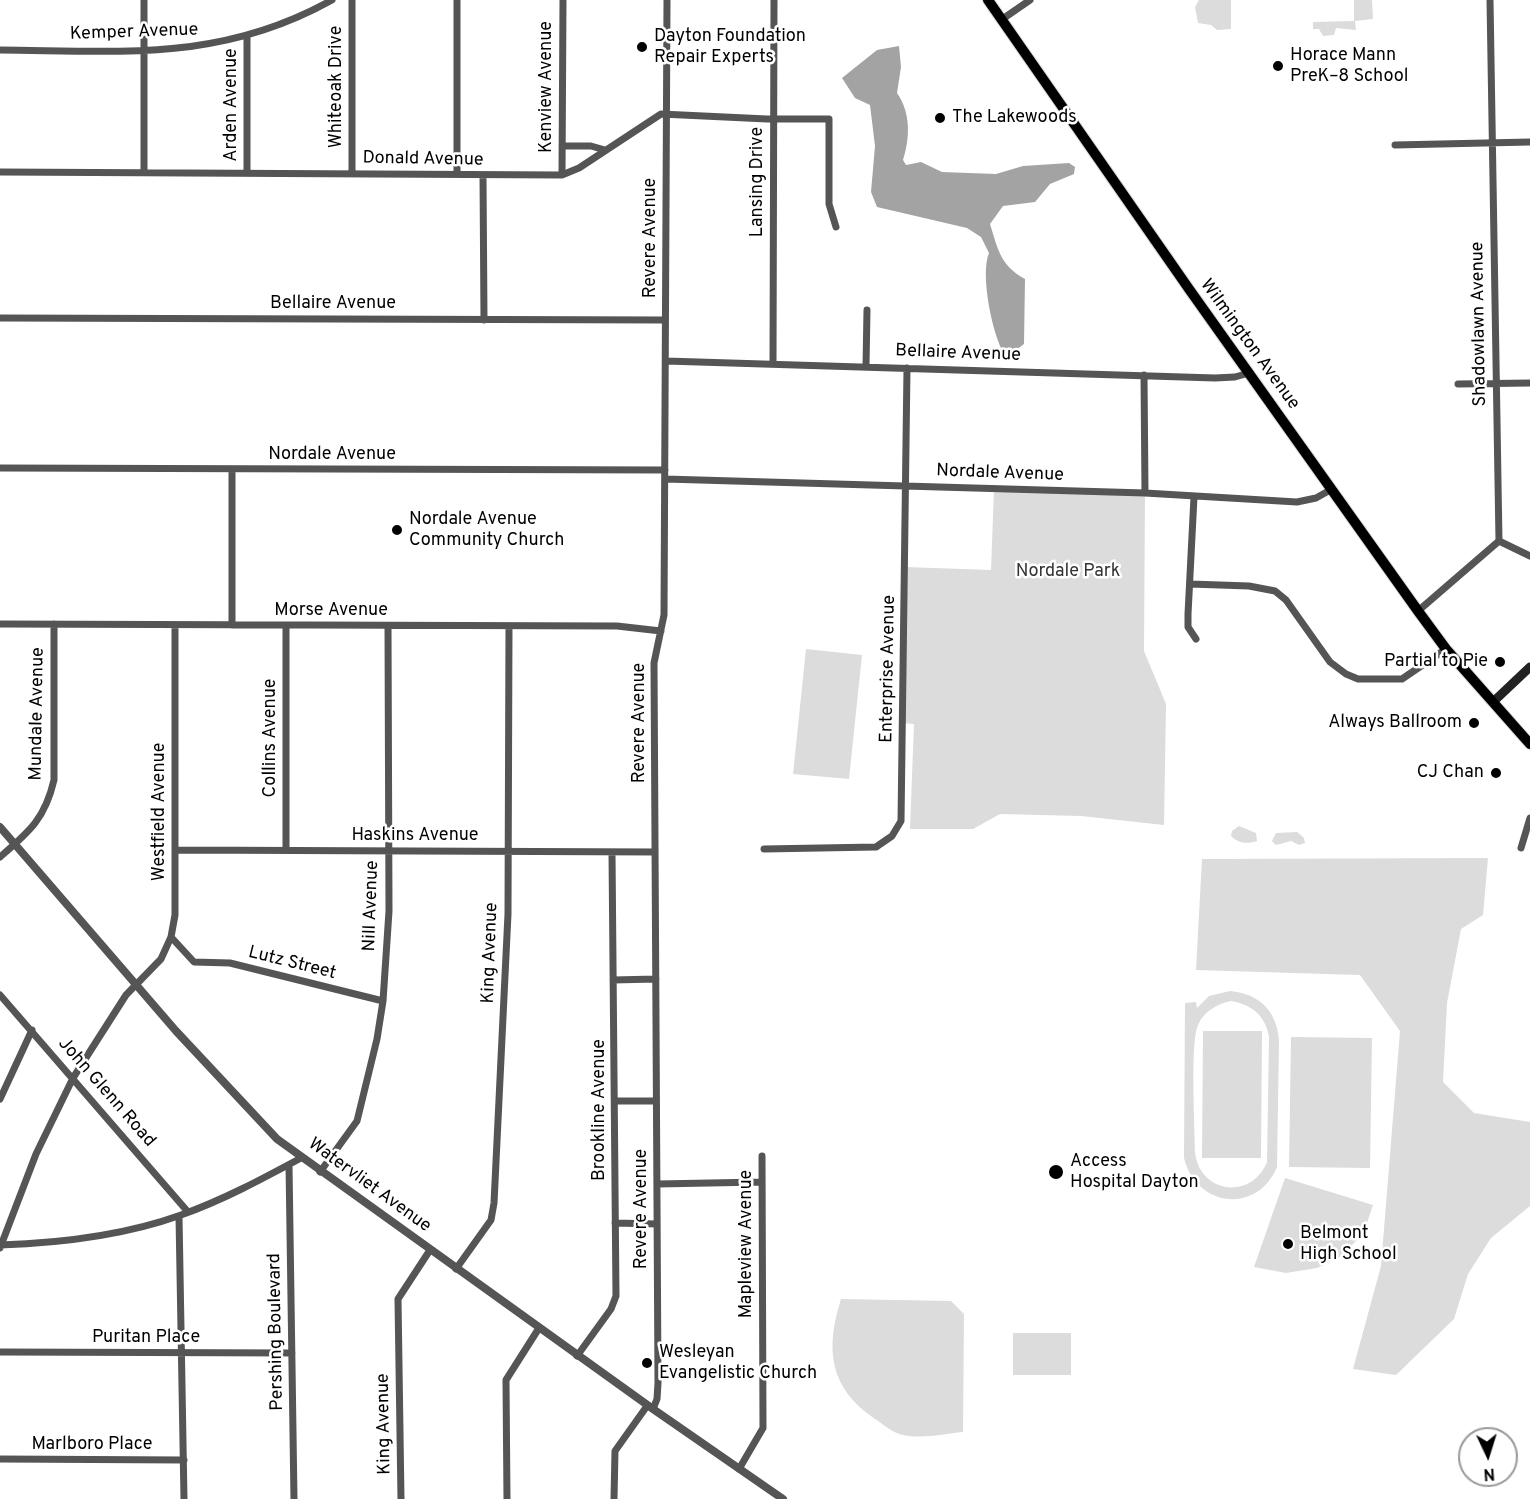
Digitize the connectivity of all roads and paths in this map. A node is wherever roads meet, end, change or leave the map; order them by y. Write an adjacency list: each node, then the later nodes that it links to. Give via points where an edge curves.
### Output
1 (144, 0): 14 (street)
2 (332, 0): 12 (street, Kemper Avenue, via 294,20)
3 (352, 0): 25 (street, Whiteoak Drive)
4 (458, 0): 26 (street)
5 (563, 0): 20 (street, Kenview Avenue)
6 (667, 0): 15 (street, Revere Avenue)
7 (774, 0): 16 (street, Lansing Drive)
8 (988, 0): 11 (main road, Wilmington Avenue)
9 (1030, 0): 11 (street)
10 (1490, 0): 18 (street, Shadowlawn Avenue)
11 (1001, 20): 38 (main road, Wilmington Avenue)
12 (247, 37): 14 (street, Kemper Avenue, via 199,47); 24 (street, Arden Avenue)
13 (0, 50): 14 (street, Kemper Avenue)
14 (143, 51): 23 (street)
15 (667, 114): 16 (street, Donald Avenue); 21 (street, Donald Avenue, via 661,114); 33 (street, Revere Avenue)
16 (773, 119): 29 (street, Donald Avenue, via 828,119 829,204); 35 (street, Lansing Drive)
17 (1530, 142): 18 (street)
18 (1492, 144): 19 (street); 41 (street, Shadowlawn Avenue)
19 (1395, 145)
20 (562, 146): 21 (street); 27 (street, Kenview Avenue)
21 (605, 150): 27 (street, Donald Avenue)
22 (0, 172): 23 (street, Donald Avenue)
23 (144, 173): 24 (street, Donald Avenue)
24 (247, 173): 25 (street, Donald Avenue)
25 (352, 174): 26 (street, Donald Avenue)
26 (457, 174): 28 (street, Donald Avenue)
27 (562, 175): 28 (street, Donald Avenue)
28 (483, 176): 32 (street)
29 (836, 227)
30 (867, 310): 36 (street)
31 (0, 318): 32 (street, Bellaire Avenue)
32 (484, 320): 33 (street, Bellaire Avenue)
33 (665, 320): 34 (street, Revere Avenue)
34 (666, 361): 35 (street, Bellaire Avenue); 45 (street, Revere Avenue)
35 (773, 364): 36 (street, Bellaire Avenue)
36 (866, 366): 37 (street, Bellaire Avenue)
37 (908, 368): 39 (street, Bellaire Avenue); 47 (street, Enterprise Avenue)
38 (1249, 373): 39 (street, Bellaire Avenue, via 1235,377); 48 (main road, Wilmington Avenue)
39 (1144, 375): 49 (street)
40 (1458, 384): 41 (street)
41 (1496, 384): 42 (street); 51 (street, Shadowlawn Avenue)
42 (1530, 384)
43 (0, 468): 44 (street, Nordale Avenue)
44 (232, 470): 45 (street, Nordale Avenue); 58 (street)
45 (665, 470): 46 (street, Revere Avenue)
46 (664, 480): 47 (street, Nordale Avenue); 62 (street, Revere Avenue)
47 (906, 487): 49 (street, Nordale Avenue); 72 (street, Enterprise Avenue, via 901,821 892,836 876,847)
48 (1332, 489): 50 (street, Nordale Avenue, via 1297,502); 54 (main road, Wilmington Avenue)
49 (1145, 493): 50 (street, Nordale Avenue)
50 (1194, 497): 53 (street)
51 (1499, 541): 52 (street); 54 (street)
52 (1530, 556)
53 (1190, 584): 63 (street, via 1188,627); 64 (street, via 1275,591 1286,600 1330,662 1358,679 1402,679)
54 (1418, 610): 64 (main road, Wilmington Avenue)
55 (0, 624): 56 (street, Morse Avenue)
56 (54, 624): 57 (street, Morse Avenue); 70 (street, Mundale Avenue, via 54,780 43,814)
57 (175, 625): 58 (street, Morse Avenue); 73 (street, Westfield Avenue)
58 (232, 625): 59 (street, Morse Avenue)
59 (286, 626): 60 (street, Morse Avenue); 74 (street, Collins Avenue)
60 (388, 626): 61 (street, Morse Avenue); 75 (street, Nill Avenue)
61 (508, 626): 62 (street, Morse Avenue); 76 (street, King Avenue)
62 (661, 631): 77 (street, Revere Avenue, via 654,663)
63 (1196, 639)
64 (1446, 649): 66 (main road, Wilmington Avenue)
65 (1530, 667): 66 (main road)
66 (1493, 702): 67 (main road, Wilmington Avenue)
67 (1530, 744)
68 (1530, 818): 71 (street)
69 (0, 827): 70 (street, Watervliet Avenue)
70 (15, 844): 79 (street, Mundale Avenue); 83 (street, Watervliet Avenue)
71 (1521, 848)
72 (764, 849)
73 (175, 850): 74 (street, Haskins Avenue); 80 (street, Westfield Avenue)
74 (286, 850): 75 (street, Haskins Avenue)
75 (389, 851): 76 (street, Haskins Avenue); 85 (street, Nill Avenue)
76 (509, 851): 78 (street, Haskins Avenue); 103 (street, King Avenue, via 494,1209 490,1221)
77 (655, 852): 78 (street, Haskins Avenue); 81 (street, Revere Avenue)
78 (612, 853): 82 (street, Brookline Avenue)
79 (0, 857)
80 (171, 937): 83 (street, Westfield Avenue, via 153,969); 85 (street, Lutz Street, via 194,962 230,963)
81 (656, 979): 82 (street); 90 (street, Revere Avenue)
82 (613, 980): 89 (street, Brookline Avenue)
83 (135, 984): 87 (street, Westfield Avenue); 92 (street, Watervliet Avenue, via 248,1109)
84 (0, 995): 86 (street, John Glenn Road)
85 (383, 1001): 94 (street, Nill Avenue, via 357,1122)
86 (32, 1030): 87 (street, John Glenn Road); 88 (street)
87 (73, 1078): 97 (street, John Glenn Road); 101 (street, Westfield Avenue, via 36,1155)
88 (0, 1099)
89 (615, 1101): 90 (street); 99 (street, Brookline Avenue)
90 (656, 1101): 96 (street, Revere Avenue)
91 (762, 1156): 95 (street, Mapleview Avenue)
92 (301, 1158): 93 (street); 94 (street, Watervliet Avenue)
93 (289, 1165): 97 (street); 107 (street, Pershing Boulevard)
94 (320, 1172): 102 (street, Watervliet Avenue)
95 (762, 1182): 96 (street); 112 (street, Mapleview Avenue, via 763,1428)
96 (657, 1184): 100 (street, Revere Avenue)
97 (188, 1212): 98 (street)
98 (179, 1216): 101 (street, via 88,1238); 106 (street)
99 (615, 1223): 100 (street); 108 (street, Brookline Avenue, via 614,1302)
100 (657, 1224): 109 (street, Revere Avenue, via 658,1383 657,1399)
101 (0, 1246)
102 (430, 1250): 103 (street, Watervliet Avenue); 115 (street, King Avenue, via 398,1299)
103 (456, 1269): 104 (street, Watervliet Avenue)
104 (539, 1329): 108 (street, Watervliet Avenue); 116 (street, via 506,1380)
105 (0, 1352): 106 (street, Puritan Place)
106 (183, 1353): 107 (street, Puritan Place); 111 (street)
107 (292, 1353): 114 (street, Pershing Boulevard)
108 (578, 1356): 109 (street, Watervliet Avenue)
109 (650, 1408): 112 (street, Watervliet Avenue); 117 (street, Revere Avenue, via 615,1451)
110 (0, 1460): 111 (street, Marlboro Place)
111 (184, 1460): 113 (street)
112 (739, 1469): 118 (street, Watervliet Avenue)
113 (184, 1499)
114 (294, 1499)
115 (401, 1499)
116 (507, 1499)
117 (614, 1499)
118 (783, 1499)

